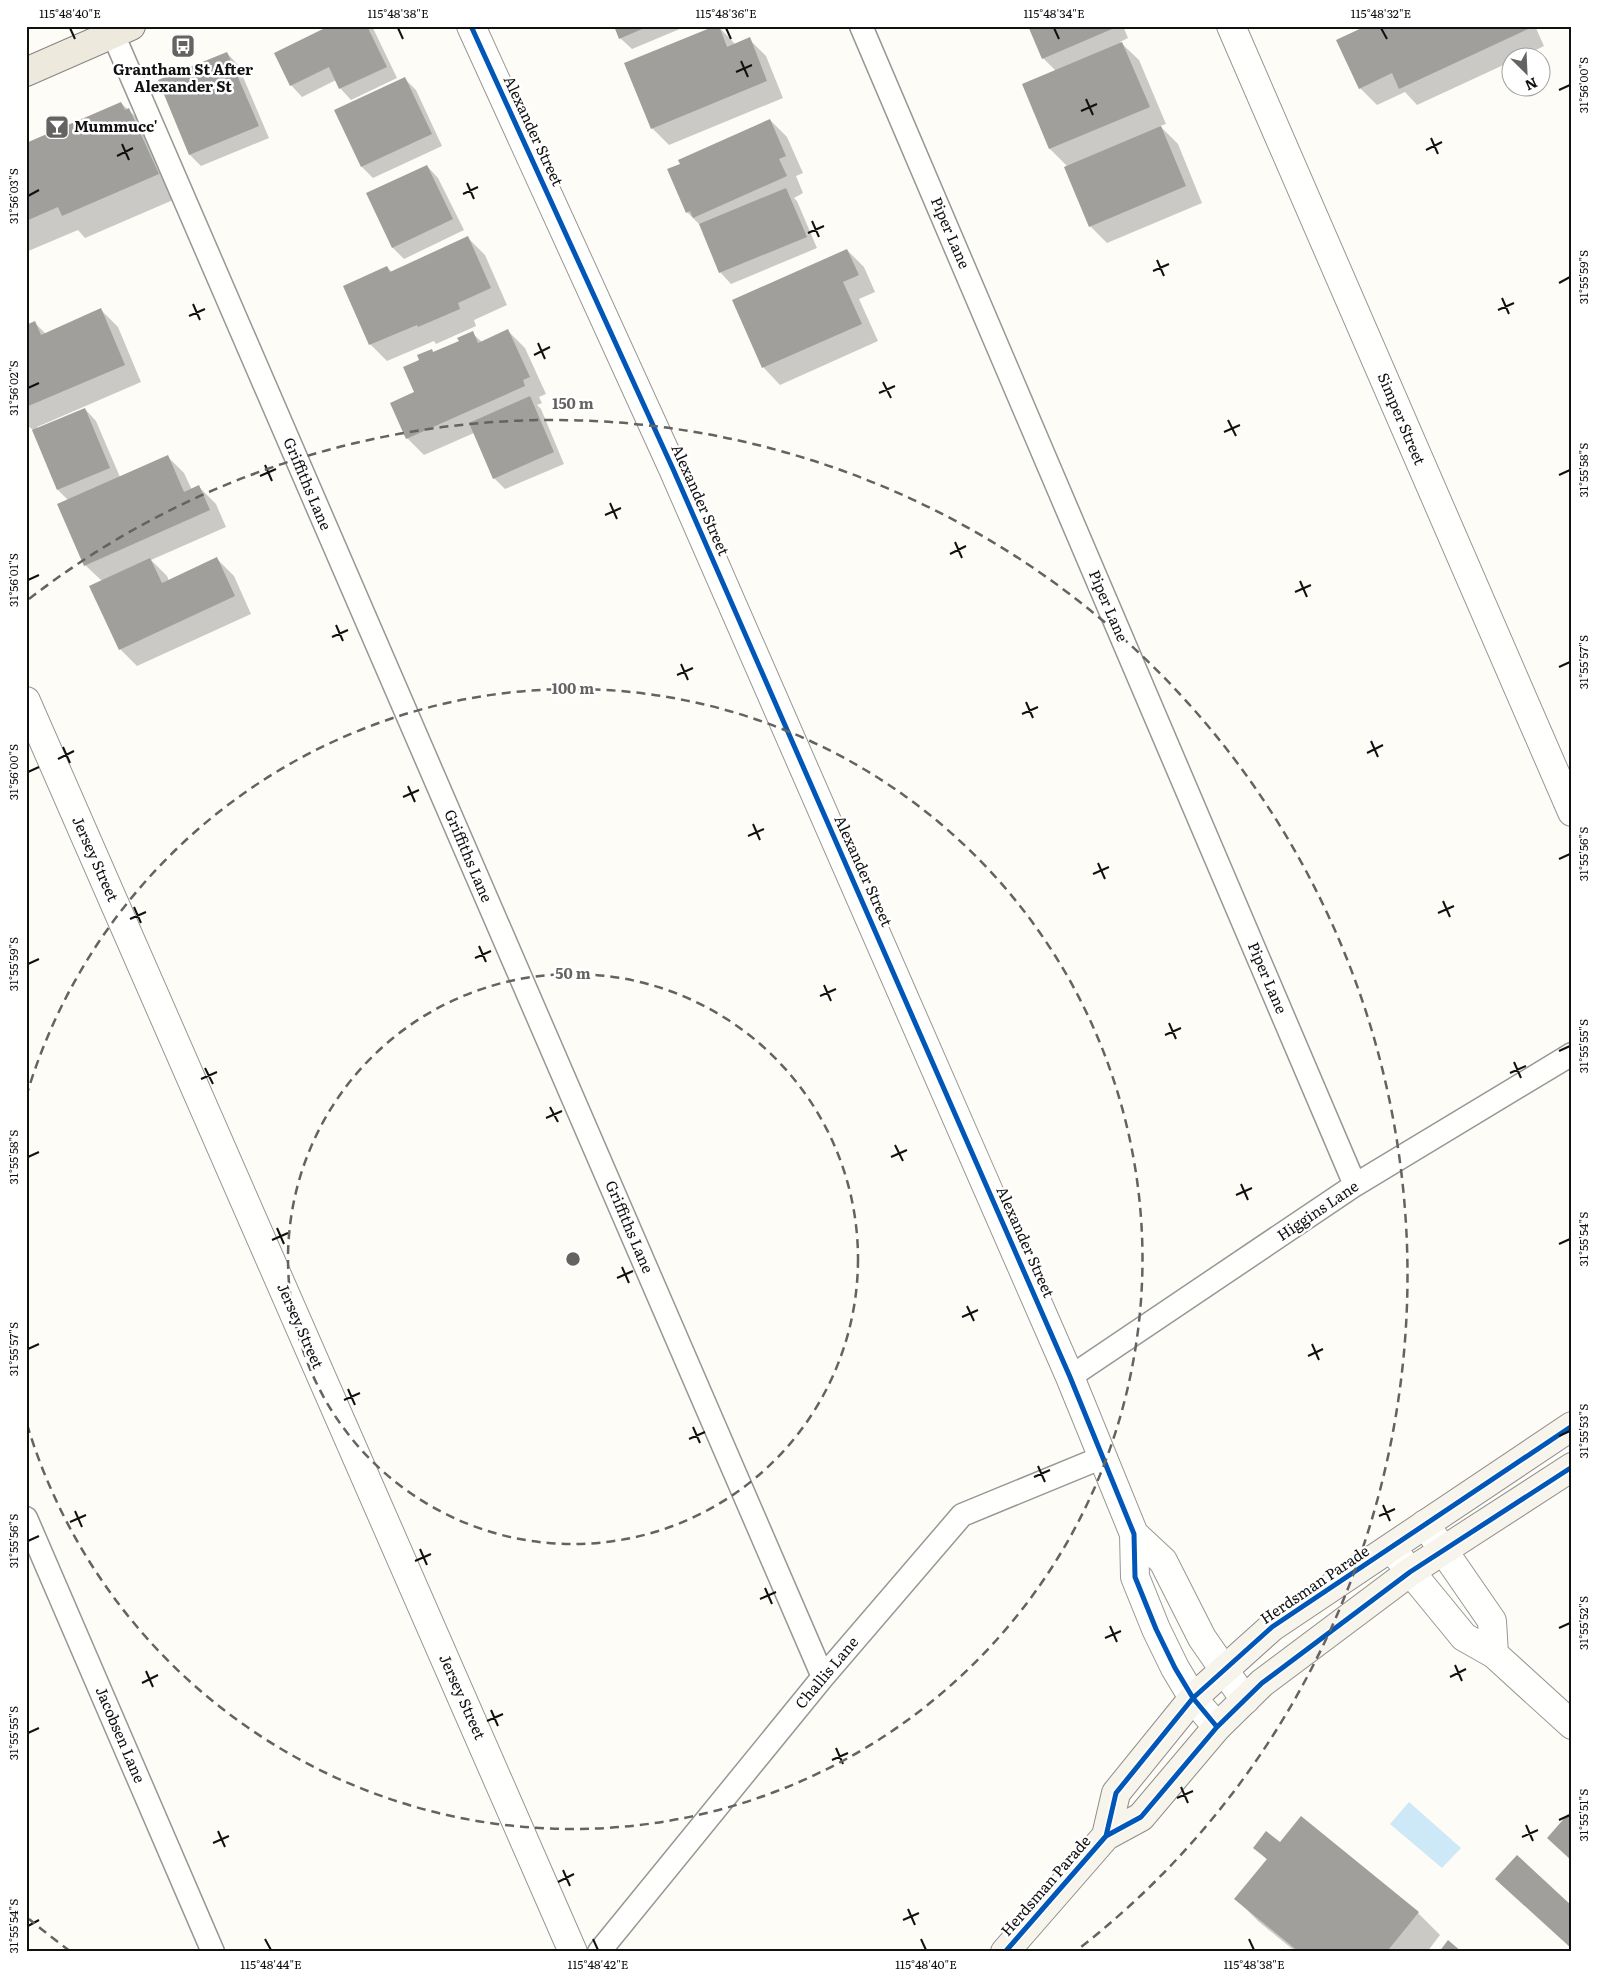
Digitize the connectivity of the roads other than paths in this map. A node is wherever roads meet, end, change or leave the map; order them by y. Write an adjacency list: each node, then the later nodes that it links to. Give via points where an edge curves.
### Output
1 (471, 26): 10 (street, Alexander Street, via 673,469)
2 (862, 26): 9 (lane, Piper Lane)
3 (1231, 26): 7 (street, Simper Street)
4 (122, 30): 5 (main road); 22 (lane, Griffiths Lane)
5 (26, 72)
6 (26, 700): 29 (street, Jersey Street)
7 (1572, 812)
8 (1572, 1054): 9 (lane, Higgins Lane)
9 (1355, 1185): 10 (lane, Higgins Lane)
10 (1070, 1377): 12 (street, Alexander Street)
11 (1572, 1426): 15 (main road, Herdsman Parade)
12 (1103, 1457): 16 (street, Alexander Street); 22 (lane, Challis Lane, via 962,1515)
13 (1572, 1467): 18 (main road, Herdsman Parade)
14 (26, 1518): 28 (lane, Jacobsen Lane)
15 (1425, 1524): 17 (main road, Herdsman Parade); 18 (street)
16 (1134, 1534): 21 (street, Alexander Street, via 1164,1561 1202,1638); 23 (street, Alexander Street, via 1135,1577 1156,1629)
17 (1391, 1548): 19 (street); 21 (main road, Herdsman Parade, via 1272,1627)
18 (1444, 1550): 19 (main road, Herdsman Parade); 20 (street, via 1492,1621)
19 (1410, 1572): 20 (street, via 1464,1637); 24 (main road, Herdsman Parade)
20 (1494, 1654): 25 (street)
21 (1224, 1670): 23 (main road, Herdsman Parade); 24 (street, Alexander Street)
22 (823, 1677): 30 (lane, Challis Lane)
23 (1193, 1698): 26 (street, Alexander Street); 27 (main road, Herdsman Parade, via 1116,1793)
24 (1245, 1700): 26 (main road, Herdsman Parade)
25 (1572, 1725)
26 (1218, 1727): 27 (main road, Herdsman Parade, via 1140,1817)
27 (1106, 1836): 31 (main road, Herdsman Parade)
28 (213, 1952)
29 (573, 1952)
30 (599, 1952)
31 (1005, 1952)

